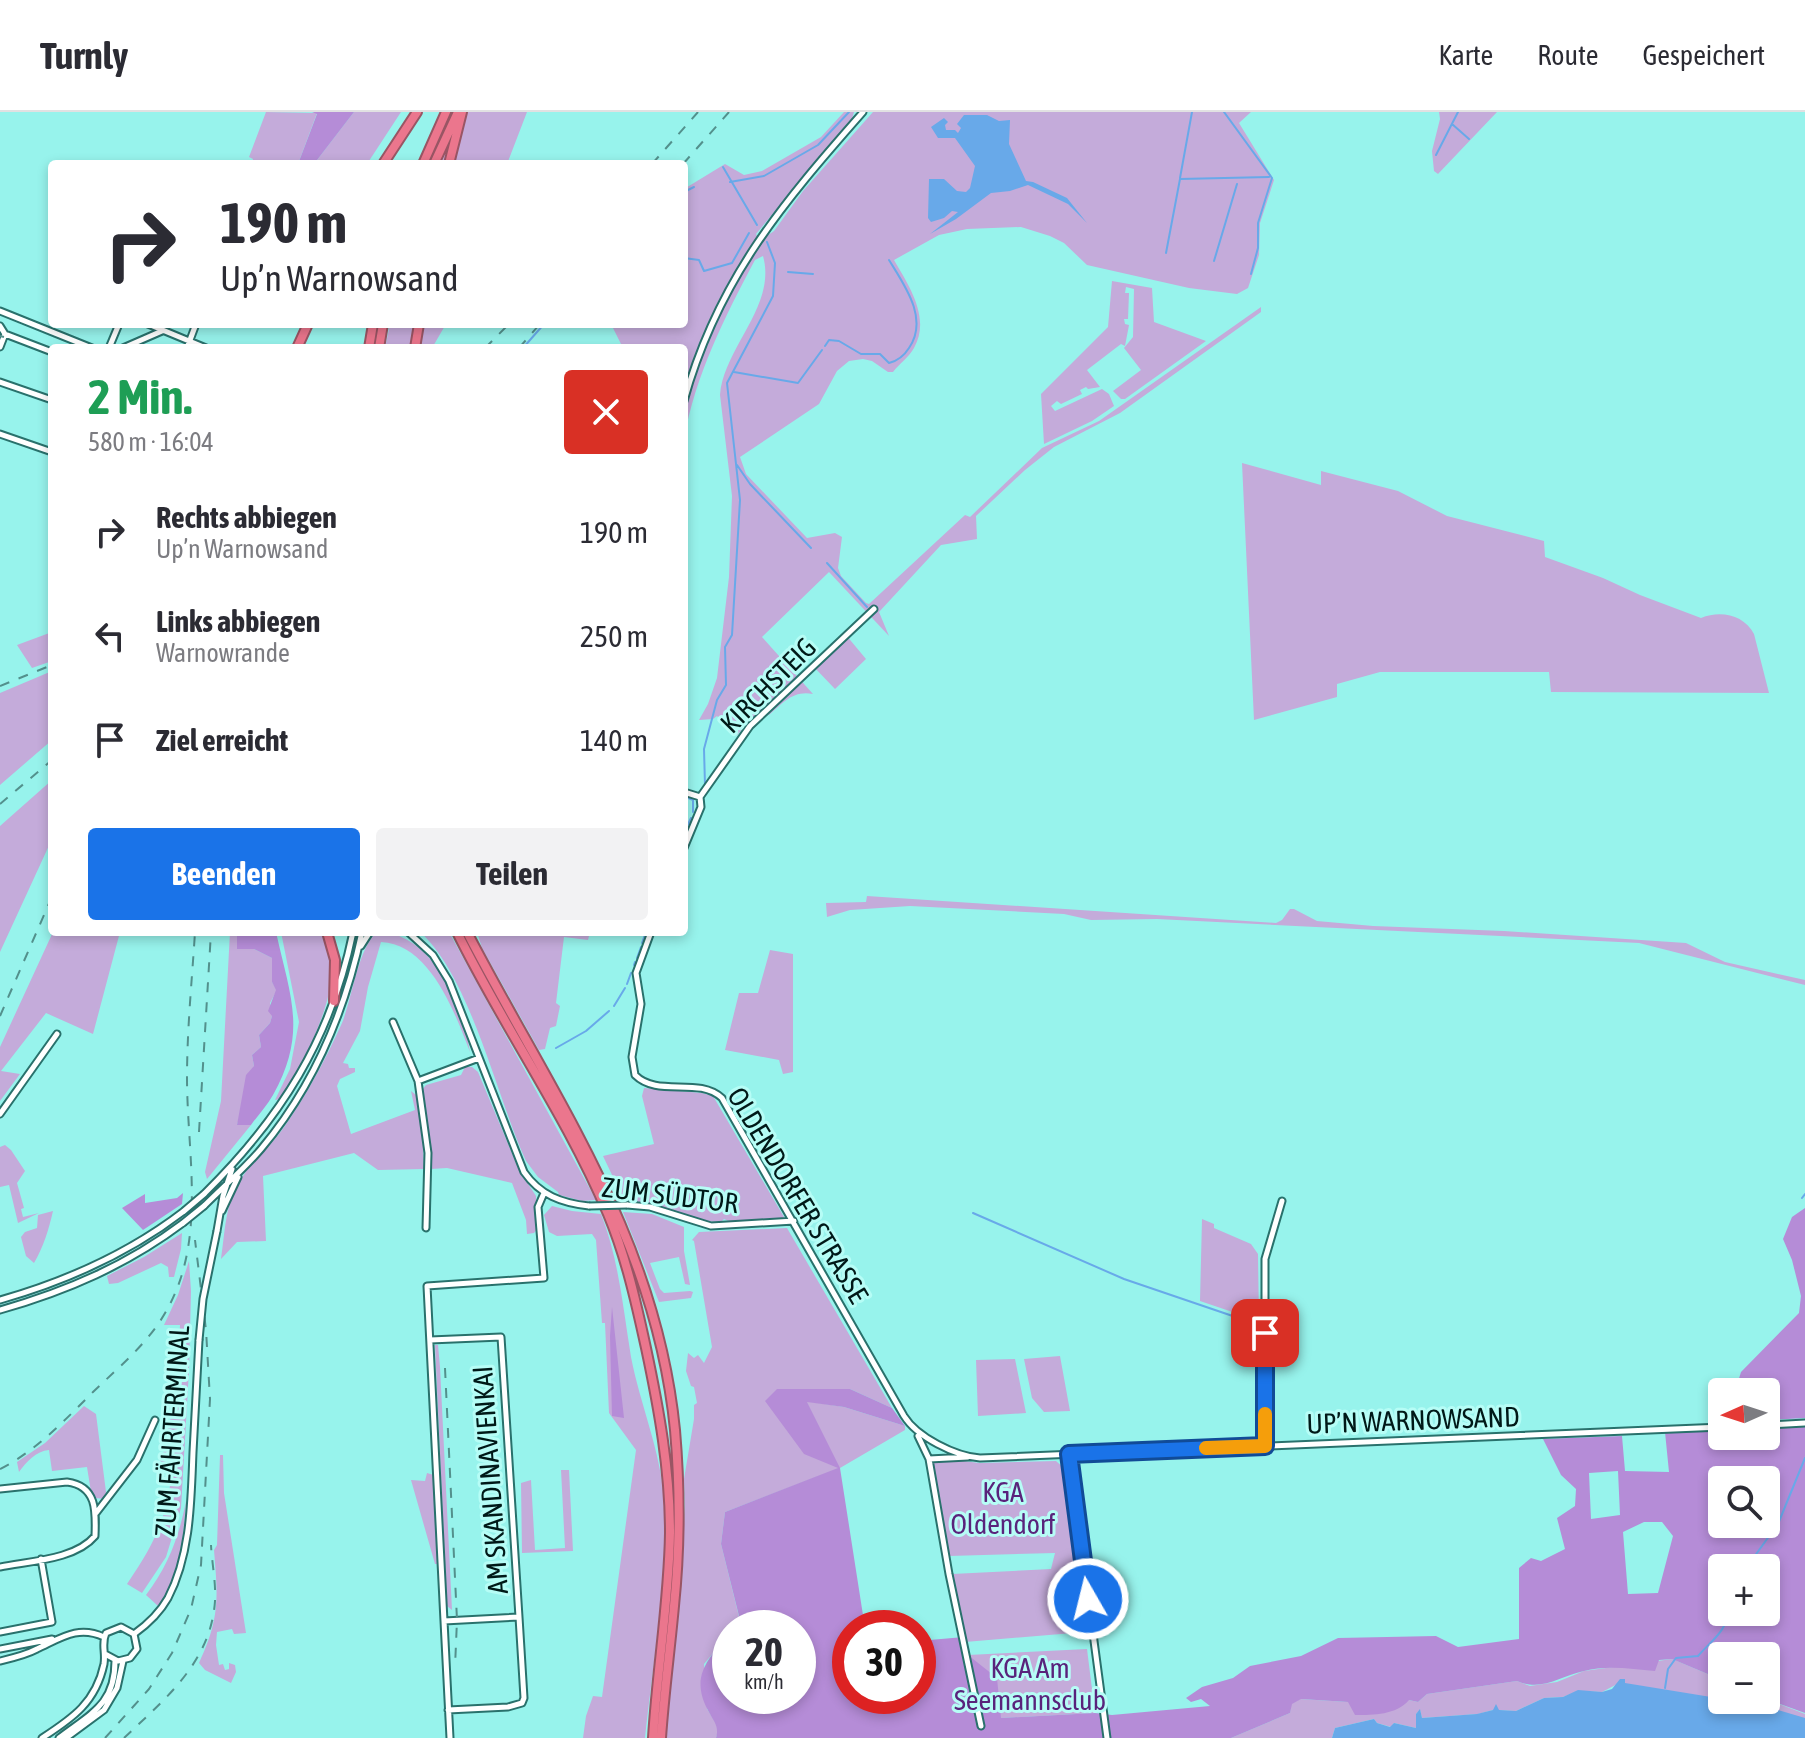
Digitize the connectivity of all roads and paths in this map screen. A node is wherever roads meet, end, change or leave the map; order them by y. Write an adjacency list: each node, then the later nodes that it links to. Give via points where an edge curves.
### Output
1 (417, 112): 5 (highway)
2 (446, 112): 6 (highway)
3 (460, 112): 7 (highway); 8 (highway)
4 (863, 112): 20 (street, via 752,249 711,325)
5 (386, 160)
6 (425, 160)
7 (436, 160)
8 (450, 160)
9 (0, 311): 14 (street)
10 (0, 326): 13 (street)
11 (158, 328): 12 (street)
12 (163, 330): 15 (street); 16 (street)
13 (5, 334): 17 (street); 18 (street)
14 (82, 344)
15 (132, 344)
16 (186, 344)
17 (0, 347)
18 (48, 350)
19 (0, 382): 21 (street)
20 (688, 390)
21 (48, 399)
22 (0, 434): 23 (street)
23 (48, 451)
24 (874, 609): 26 (street, KIRCHSTEIG, via 750,726)
25 (688, 793): 26 (street)
26 (700, 797): 27 (street)
27 (688, 838)
28 (328, 936): 39 (highway, via 335,960)
29 (352, 936): 39 (street)
30 (361, 936): 38 (street)
31 (368, 936): 38 (street)
32 (412, 936): 42 (street, via 433,955 449,981)
33 (459, 936): 88 (highway, via 589,1174 625,1259 670,1493)
34 (469, 936): 37 (highway)
35 (476, 936): 37 (highway)
36 (650, 936): 51 (street, OLDENDORFER STRASSE, via 636,973 641,1004 633,1071 649,1084 716,1091)
37 (479, 956): 89 (highway, via 598,1170 653,1315 674,1421 679,1528)
38 (356, 958): 46 (street, via 317,1064 274,1133)
39 (334, 1001): 45 (street, via 287,1098)
40 (393, 1022): 43 (street)
41 (57, 1034): 44 (street)
42 (479, 1058): 43 (street); 48 (street, via 517,1159)
43 (418, 1081): 52 (street, via 426,1126)
44 (0, 1114)
45 (234, 1165): 47 (street, ZUM FÄHRTERMINAL); 53 (street, bridge, via 184,1211 140,1241 93,1267)
46 (243, 1168): 47 (street); 50 (street, ZUM FÄHRTERMINAL)
47 (226, 1185): 50 (street, ZUM FÄHRTERMINAL); 54 (street, bridge, via 146,1249 97,1276)
48 (544, 1193): 51 (street, ZUM SÜDTOR, bridge, via 589,1206 650,1207 711,1226); 55 (street, AM SKANDINAVIENKAI, via 538,1207 544,1278 427,1286)
49 (1282, 1201): 61 (street, via 1265,1259)
50 (220, 1216): 72 (street, ZUM FÄHRTERMINAL, bridge, via 203,1299 184,1548 163,1606)
51 (794, 1221): 60 (street, OLDENDORFER STRASSE)
52 (426, 1228)
53 (0, 1300)
54 (0, 1310)
55 (430, 1340): 69 (street, AM SKANDINAVIENKAI, via 501,1337); 70 (street, AM SKANDINAVIENKAI)
56 (155, 1420): 66 (street, via 137,1460)
57 (1805, 1423): 58 (street)
58 (1780, 1424)
59 (1708, 1428): 61 (street, UP’N WARNOWSAND)
60 (918, 1435): 63 (street, UP’N WARNOWSAND); 64 (street, OLDENDORFER STRASSE)
61 (1265, 1446): 62 (street, UP’N WARNOWSAND)
62 (1069, 1454): 63 (street, UP’N WARNOWSAND); 90 (street)
63 (970, 1457): 64 (street)
64 (929, 1459): 82 (street, OLDENDORFER STRASSE)
65 (0, 1489): 66 (street, via 76,1483 91,1495)
66 (96, 1514): 67 (street, via 95,1536 89,1543)
67 (41, 1559): 68 (street); 71 (street, via 52,1622)
68 (0, 1567)
69 (519, 1617): 70 (street, AM SKANDINAVIENKAI); 80 (street, via 522,1703)
70 (444, 1621): 80 (street, AM SKANDINAVIENKAI)
71 (0, 1632)
72 (134, 1634): 73 (street, via 121,1627); 79 (street, ZUM FÄHRTERMINAL, via 135,1652)
73 (104, 1637): 74 (street, via 84,1631); 76 (street)
74 (57, 1638): 75 (street); 77 (street)
75 (0, 1649)
76 (105, 1654): 78 (street); 83 (street, via 88,1703)
77 (0, 1661)
78 (115, 1661): 79 (street); 84 (street, via 105,1700)
79 (123, 1661): 81 (street, ZUM FÄHRTERMINAL, via 111,1699)
80 (448, 1710): 87 (street, AM SKANDINAVIENKAI)
81 (83, 1726): 85 (street, ZUM FÄHRTERMINAL); 86 (street)
82 (981, 1726)
83 (42, 1738)
84 (59, 1738)
85 (66, 1738)
86 (77, 1738)
87 (450, 1738)
88 (653, 1738)
89 (661, 1738)
90 (1107, 1738)

